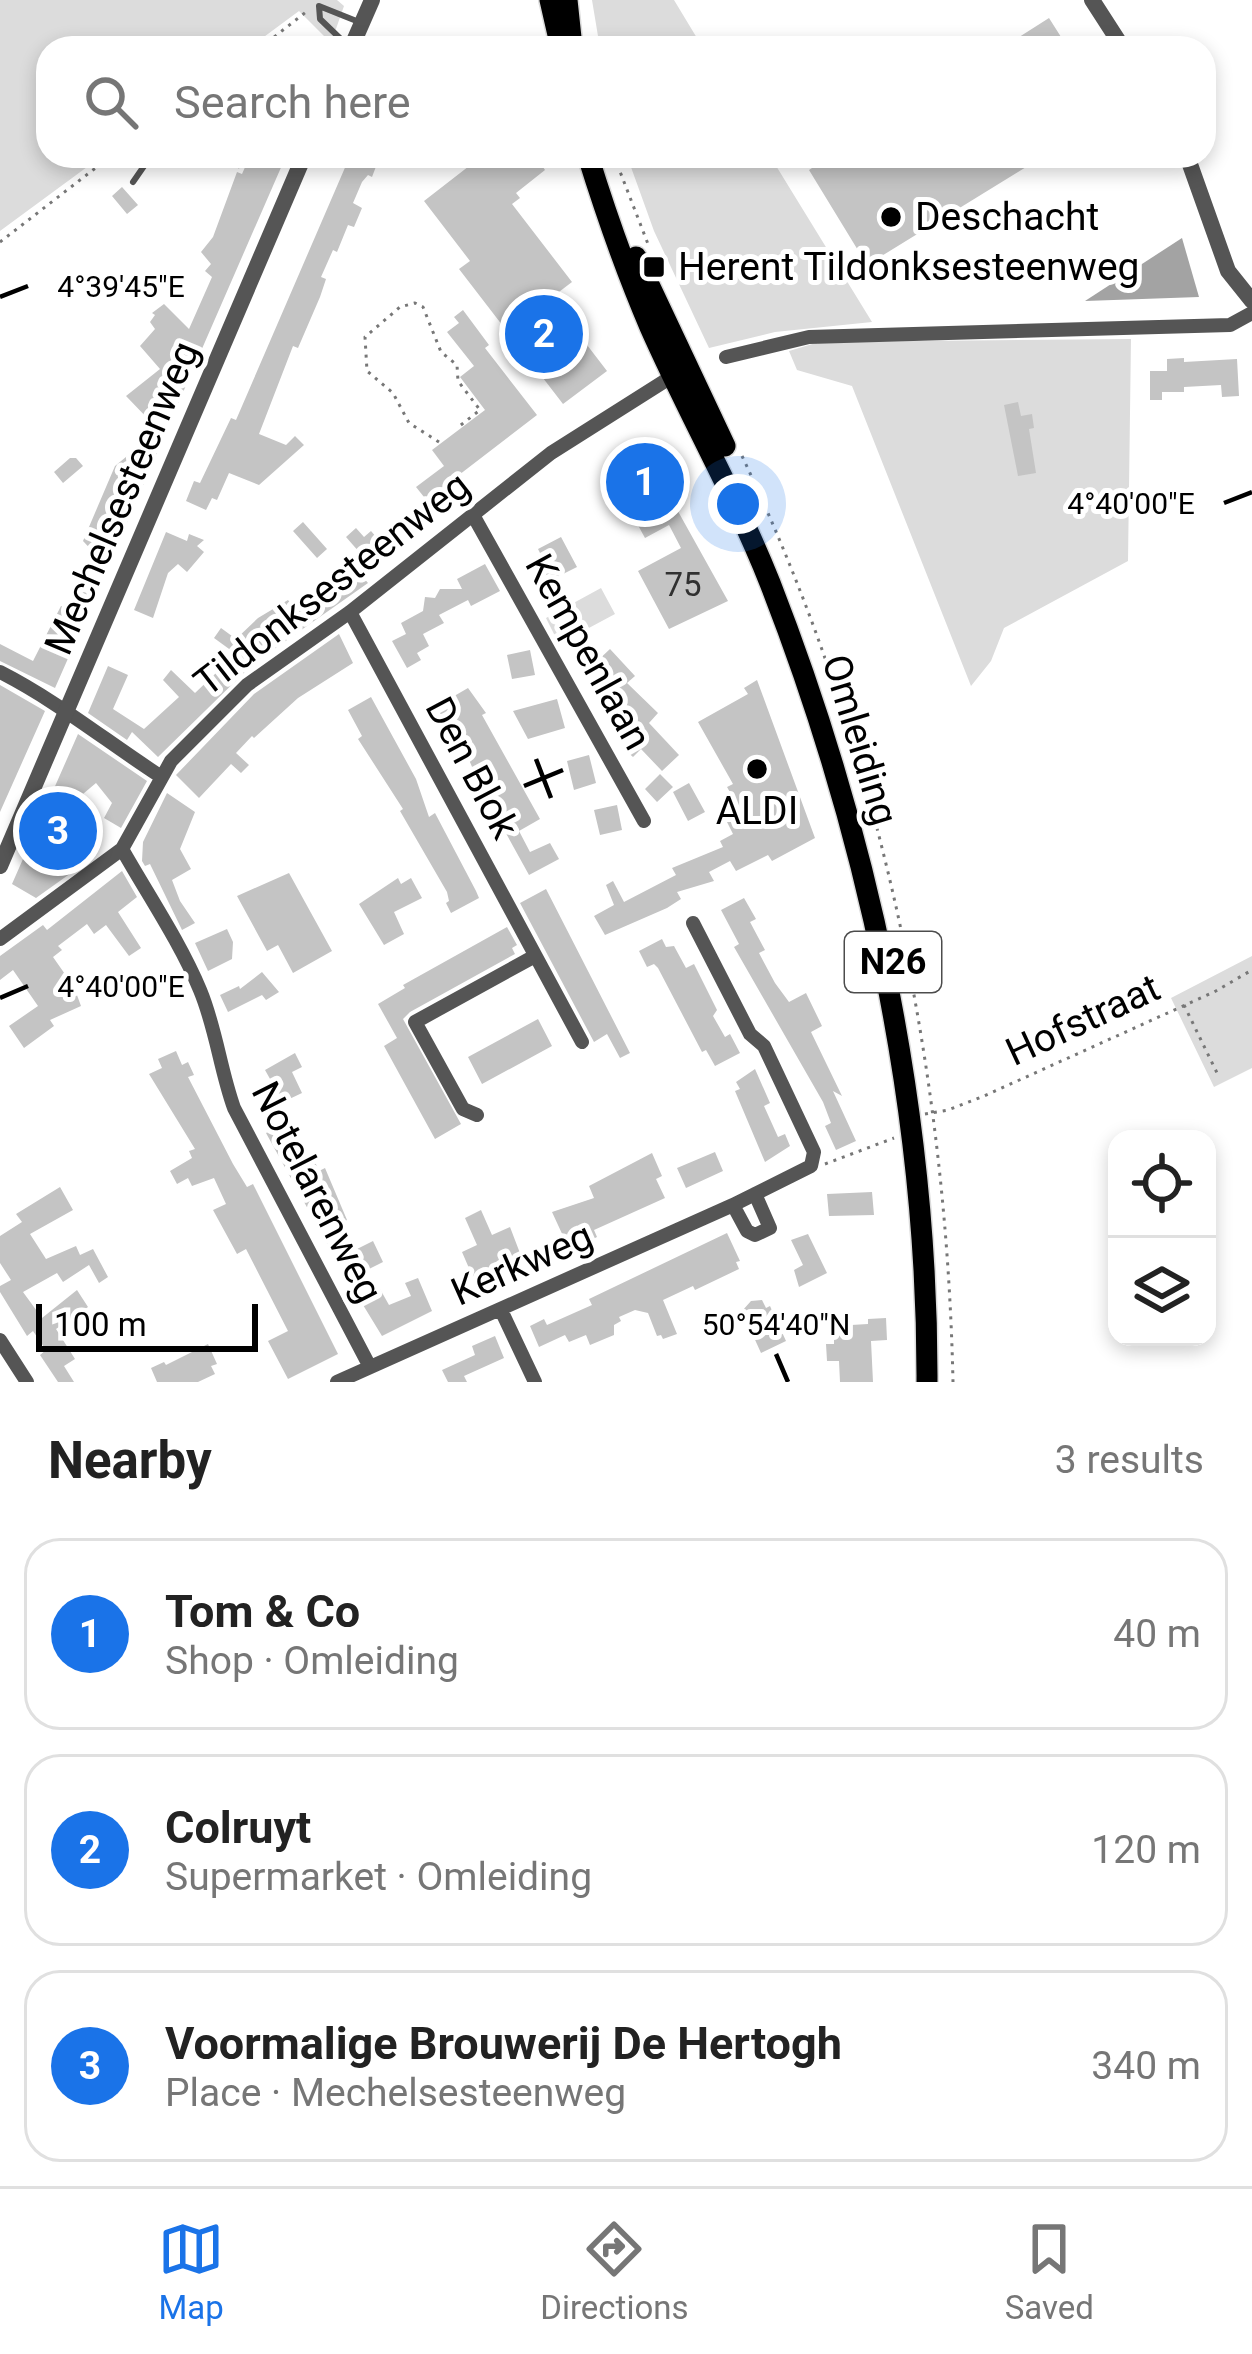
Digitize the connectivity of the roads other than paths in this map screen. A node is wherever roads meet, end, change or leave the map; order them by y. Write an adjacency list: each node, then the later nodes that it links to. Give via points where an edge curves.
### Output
1 (372, 0): 6 (street)
2 (550, 0): 9 (main road)
3 (567, 0): 10 (main road)
4 (1092, 0): 11 (street)
5 (317, 3): 6 (lane); 7 (lane)
6 (362, 24): 8 (street)
7 (335, 36)
8 (356, 36)
9 (558, 36)
10 (571, 36)
11 (1115, 36)
12 (143, 168): 17 (lane)
13 (297, 168): 25 (street, Mechelsesteenweg)
14 (592, 168): 21 (main road, Omleiding / N26, via 621,256)
15 (603, 168): 21 (main road, Omleiding / N26)
16 (1191, 168): 18 (street, via 1228,271)
17 (133, 182)
18 (1252, 301)
19 (1252, 313): 20 (street, via 1230,325 809,337)
20 (726, 357)
21 (681, 369): 22 (street, Tildonksesteenweg); 43 (main road, Omleiding / N26, via 770,583 861,868 909,1126); 44 (main road, Omleiding / N26, via 800,629 856,805 919,1114)
22 (473, 515): 23 (street, Tildonksesteenweg); 27 (street, Kempenlaan)
23 (350, 611): 26 (street, Tildonksesteenweg, via 247,685); 32 (street, Den Blok)
24 (0, 672): 25 (street)
25 (67, 712): 26 (street); 29 (street, Mechelsesteenweg)
26 (160, 776): 28 (street, Tildonksesteenweg)
27 (644, 821)
28 (122, 849): 31 (street, Tildonksesteenweg); 39 (street, Notelarenweg, via 199,986 234,1108)
29 (0, 866)
30 (692, 923): 35 (street, Kerkweg, via 814,1153 811,1166)
31 (0, 938)
32 (536, 956): 33 (street, Den Blok); 34 (street, via 415,1022 463,1109)
33 (582, 1042)
34 (477, 1115)
35 (755, 1194): 36 (street, Kerkweg); 36 (street, via 770,1228 747,1232)
36 (733, 1205): 37 (street, Kerkweg)
37 (501, 1310): 39 (street, Kerkweg); 42 (street)
38 (0, 1340): 40 (street)
39 (370, 1367): 41 (street, Kerkweg)
40 (27, 1382)
41 (337, 1382)
42 (535, 1382)
43 (927, 1382)
44 (938, 1382)

